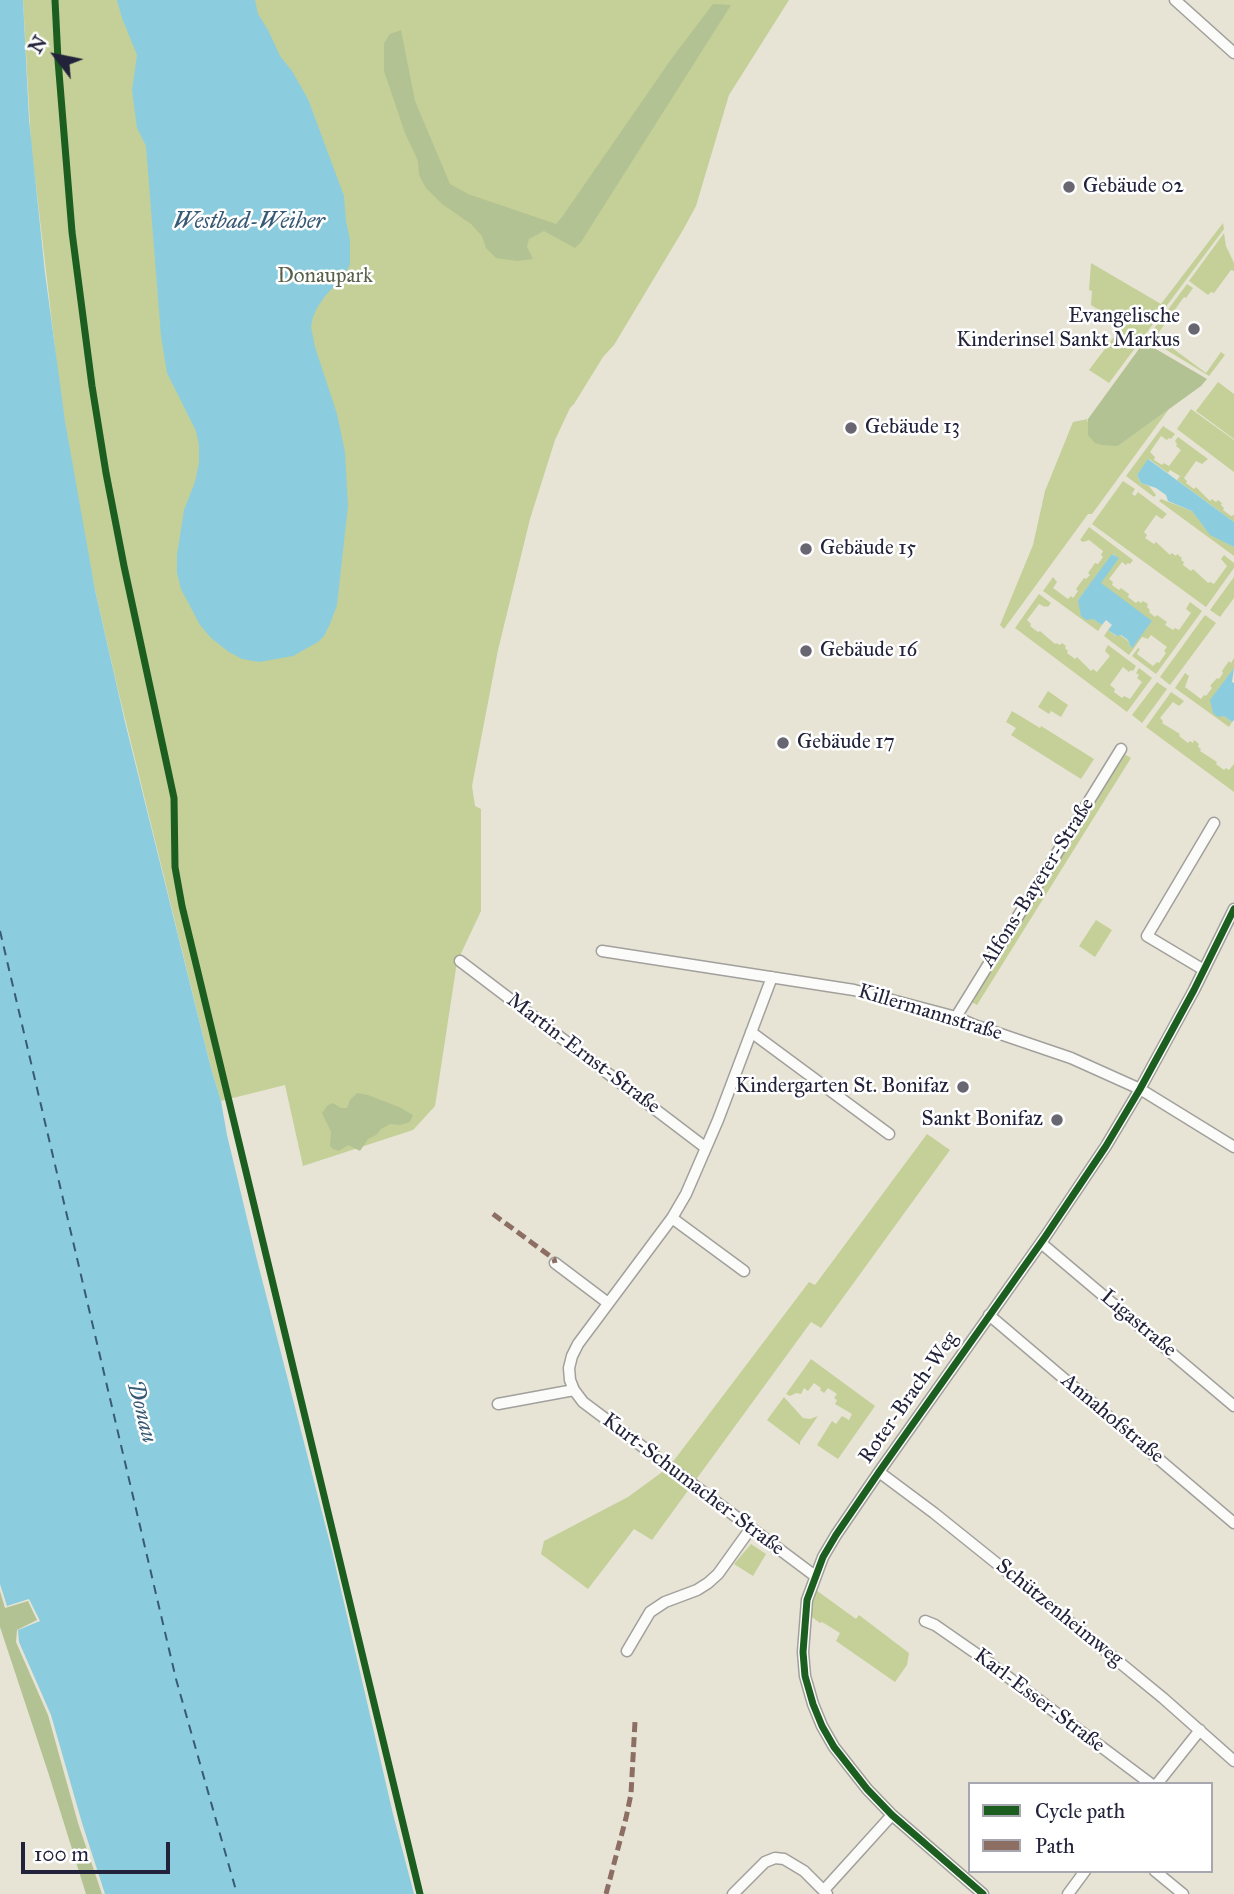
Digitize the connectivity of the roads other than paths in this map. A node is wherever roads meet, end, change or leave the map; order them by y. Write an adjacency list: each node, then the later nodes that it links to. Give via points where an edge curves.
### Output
1 (1175, 0): 2 (street)
2 (1234, 53)
3 (1121, 749): 10 (street, Alfons-Bayerer-Straße)
4 (1214, 822): 8 (street, via 1147,936)
5 (1234, 909): 8 (street, Roter-Brach-Weg)
6 (602, 951): 9 (street, Killermannstraße)
7 (460, 961): 15 (street, Martin-Ernst-Straße)
8 (1204, 970): 12 (street, Roter-Brach-Weg)
9 (772, 977): 10 (street, Killermannstraße, via 855,990); 11 (street)
10 (956, 1017): 12 (street, Killermannstraße, via 1072,1058)
11 (751, 1032): 13 (street); 15 (street)
12 (1140, 1089): 14 (street, Killermannstraße); 17 (street, Roter-Brach-Weg)
13 (889, 1134)
14 (1234, 1147)
15 (706, 1148): 16 (street)
16 (672, 1217): 19 (street); 20 (street)
17 (1041, 1242): 21 (street, Roter-Brach-Weg); 24 (street, Ligastraße)
18 (555, 1263): 20 (street)
19 (744, 1271)
20 (608, 1303): 22 (street, via 572,1356 569,1368)
21 (989, 1315): 25 (street, Roter-Brach-Weg); 26 (street, Annahofstraße)
22 (574, 1390): 23 (street); 27 (street, Kurt-Schumacher-Straße, via 583,1402)
23 (498, 1405)
24 (1234, 1406)
25 (879, 1472): 28 (street, Roter-Brach-Weg, via 836,1535); 31 (street, Schützenheimweg)
26 (1234, 1523)
27 (751, 1528): 28 (street, Kurt-Schumacher-Straße); 30 (street, via 708,1583 650,1612)
28 (815, 1576): 35 (street, Roter-Brach-Weg, via 807,1600 803,1652 813,1703 834,1747)
29 (926, 1620): 33 (street, Karl-Esser-Straße)
30 (627, 1651)
31 (1200, 1730): 32 (street, Schützenheimweg); 34 (street)
32 (1234, 1760)
33 (1148, 1782)
34 (1159, 1782)
35 (892, 1815): 38 (street); 40 (street, Roter-Brach-Weg)
36 (1084, 1873): 41 (street)
37 (1157, 1873): 42 (street)
38 (826, 1892): 39 (street, via 804,1871 775,1858)
39 (733, 1894)
40 (983, 1894)
41 (1068, 1894)
42 (1183, 1894)

